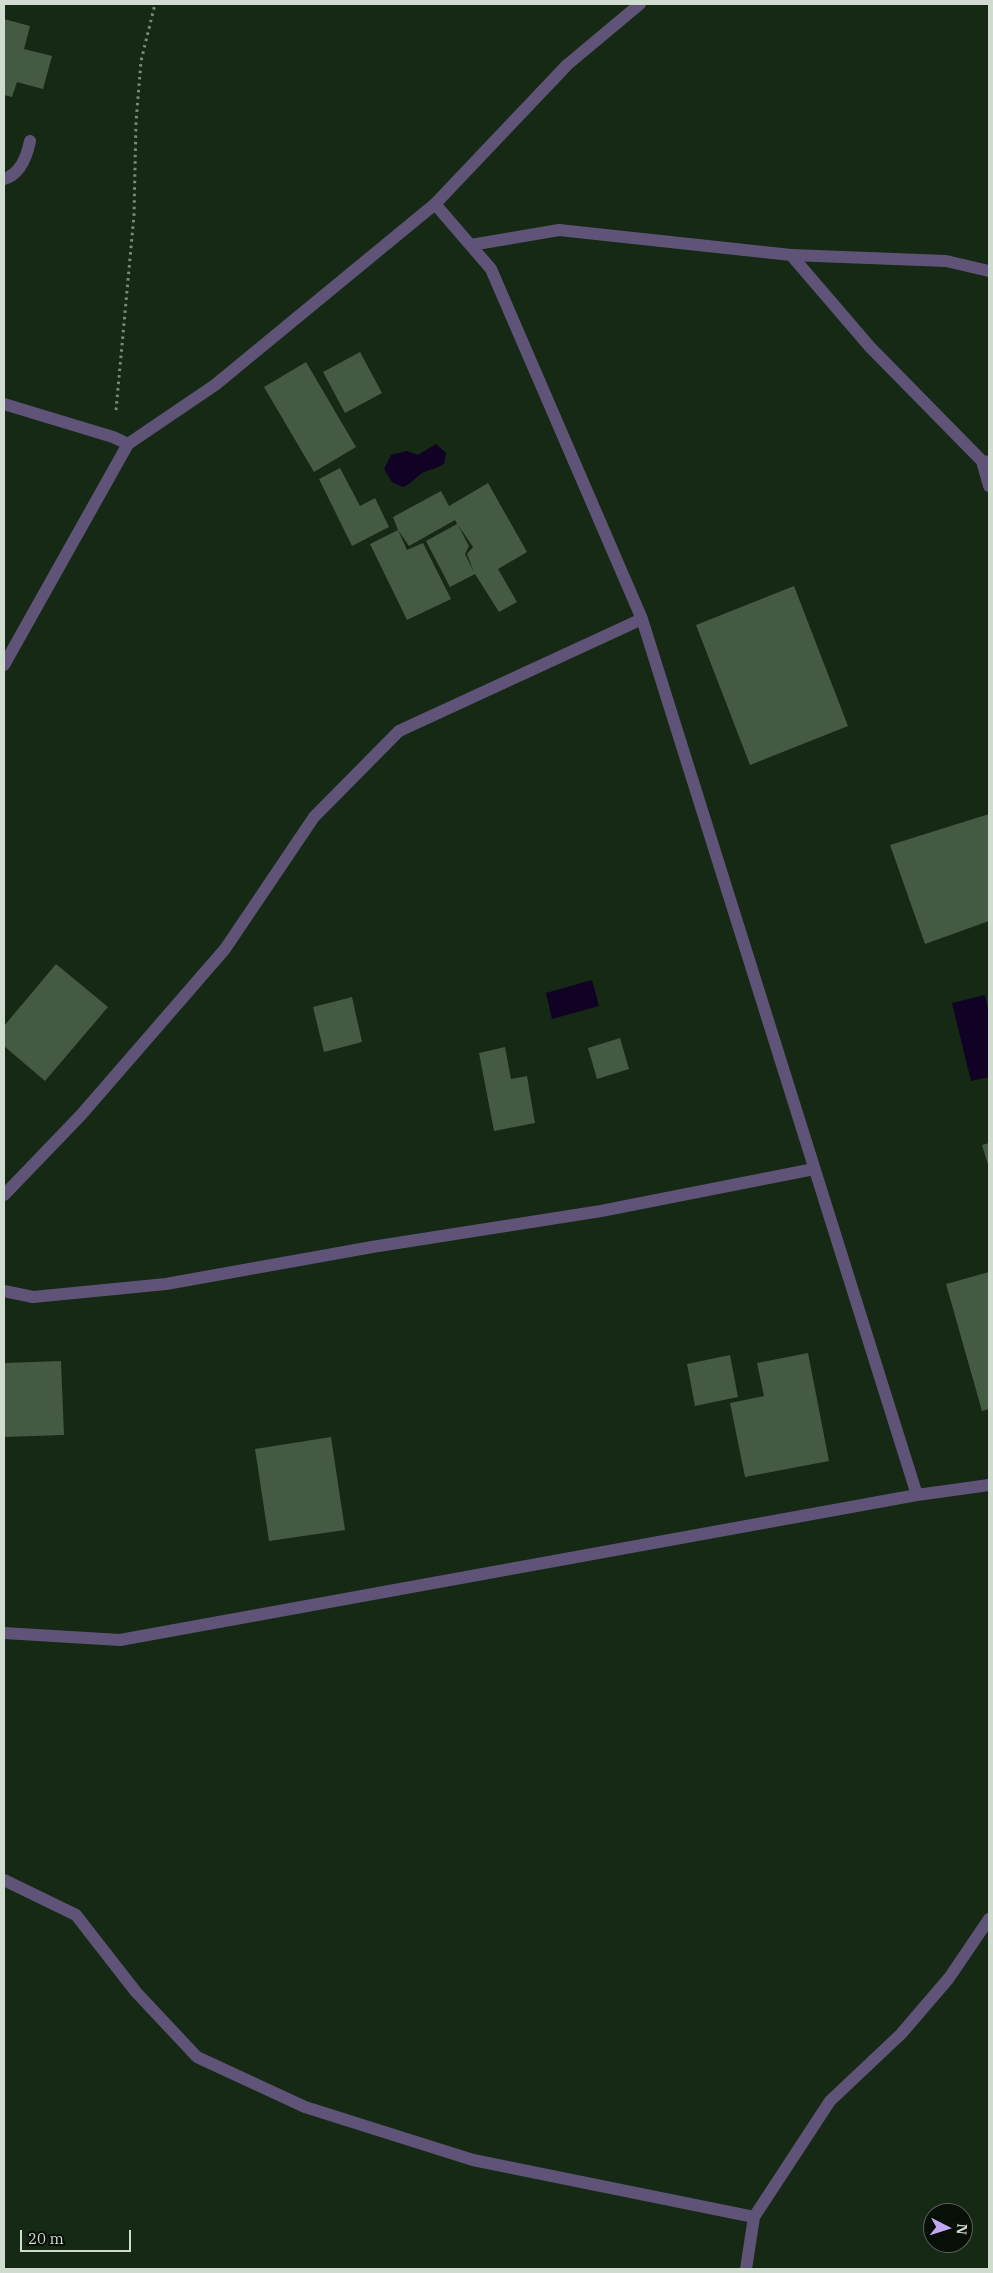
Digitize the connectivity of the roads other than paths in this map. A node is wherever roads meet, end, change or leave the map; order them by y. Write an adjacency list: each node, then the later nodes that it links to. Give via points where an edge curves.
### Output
1 (640, 4): 4 (street, via 568,65)
2 (30, 141): 3 (street, via 26,159 11,177)
3 (4, 179)
4 (435, 204): 5 (street); 9 (street, via 214,385)
5 (471, 245): 6 (street, via 559,230); 12 (street, via 491,269)
6 (791, 255): 7 (street, via 946,261); 10 (street, via 870,347)
7 (989, 271)
8 (4, 404): 9 (street)
9 (128, 444): 13 (street)
10 (986, 462): 11 (street)
11 (989, 486)
12 (642, 619): 14 (street); 15 (street, via 399,731 314,817 225,949 82,1115)
13 (4, 665)
14 (814, 1169): 16 (street, via 601,1211 166,1284 34,1297); 18 (street)
15 (4, 1195)
16 (4, 1291)
17 (989, 1485): 18 (street)
18 (917, 1495): 19 (street, via 120,1640)
19 (4, 1632)
20 (4, 1880): 22 (street, via 76,1915 136,1992 197,2057 306,2107 473,2160)
21 (989, 1919): 22 (street, via 949,1978 900,2034 830,2101)
22 (754, 2217): 23 (street)
23 (746, 2269)

